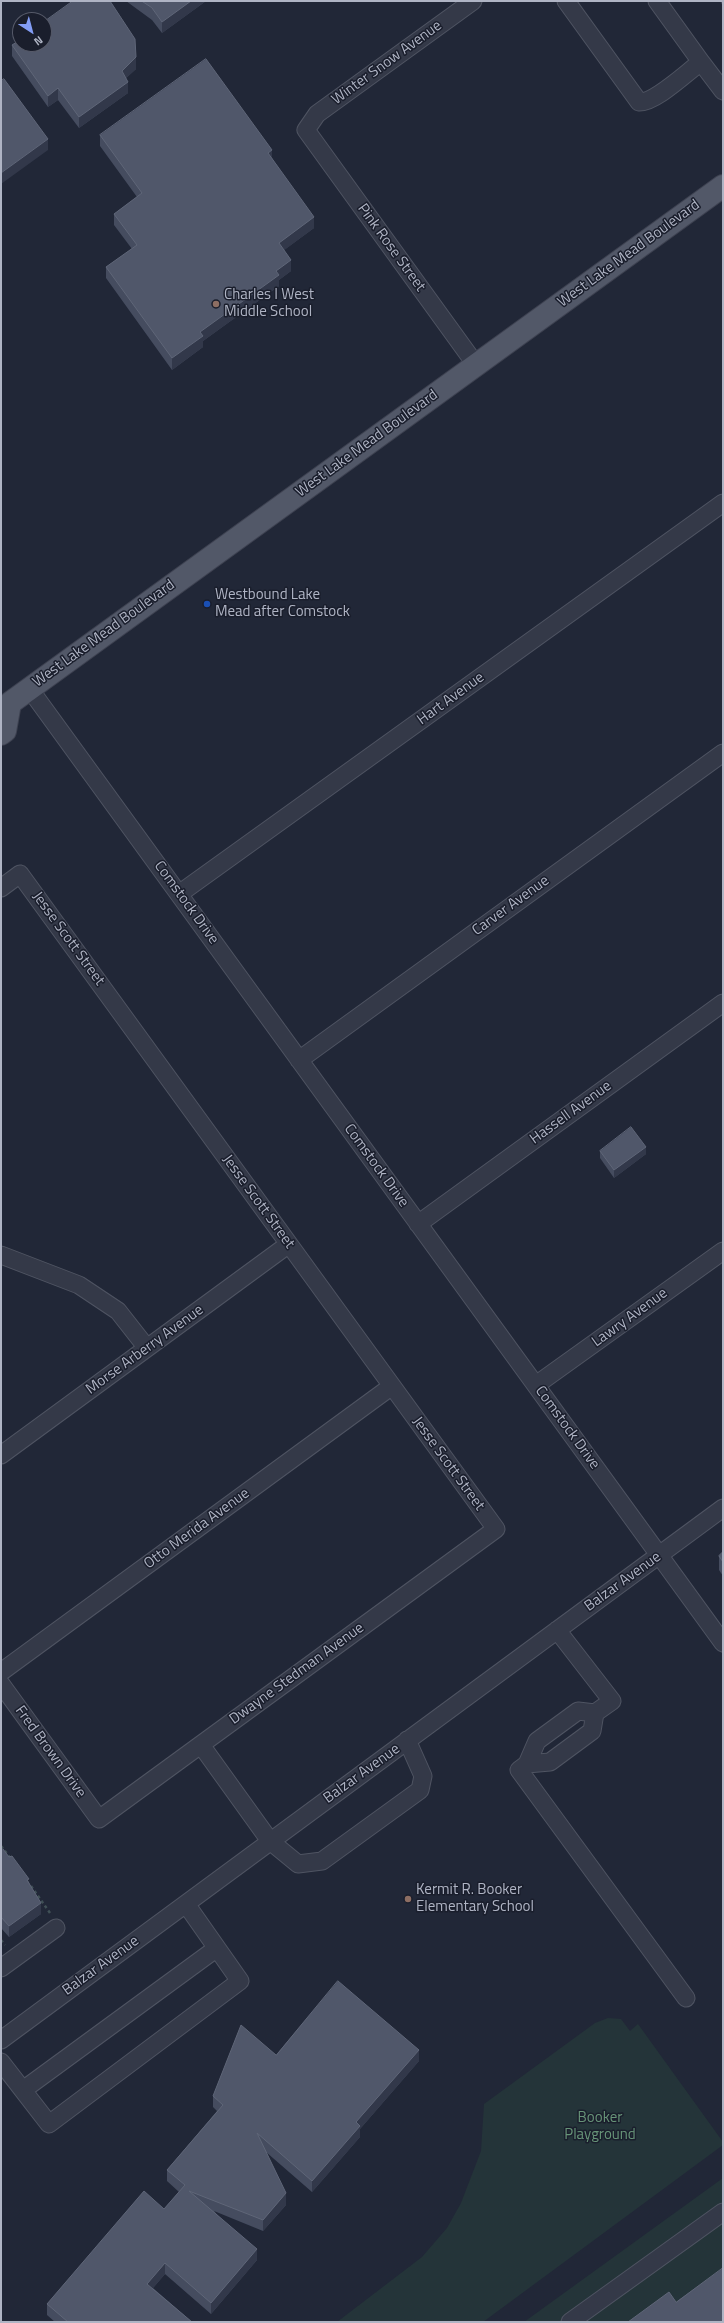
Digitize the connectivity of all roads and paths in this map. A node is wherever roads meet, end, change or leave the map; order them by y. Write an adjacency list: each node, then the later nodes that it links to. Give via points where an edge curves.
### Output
1 (473, 1): 6 (street, Winter Snow Avenue, via 317,114)
2 (566, 1): 4 (street, via 639,102 654,98)
3 (657, 1): 4 (street)
4 (701, 62): 5 (street)
5 (723, 91)
6 (306, 130): 8 (street, Pink Rose Street)
7 (723, 186): 8 (main road, West Lake Mead Boulevard)
8 (476, 365): 10 (main road, West Lake Mead Boulevard)
9 (723, 503): 15 (street, Hart Avenue)
10 (29, 688): 11 (main road, West Lake Mead Boulevard); 15 (street, Comstock Drive)
11 (6, 702): 12 (main road, West Lake Mead Boulevard, via 5,731)
12 (1, 734)
13 (723, 753): 17 (street, Carver Avenue)
14 (1, 888): 19 (street, Jesse Scott Street, via 20,874)
15 (178, 894): 17 (street, Comstock Drive)
16 (723, 1003): 18 (street, Hassell Avenue)
17 (299, 1060): 18 (street, Comstock Drive)
18 (418, 1224): 23 (street, Comstock Drive)
19 (289, 1244): 22 (street, Morse Arberry Avenue); 24 (street, Jesse Scott Street)
20 (723, 1252): 23 (street, Lawry Avenue)
21 (1, 1255): 22 (street, via 79,1285 118,1311)
22 (147, 1348): 25 (street, Morse Arberry Avenue)
23 (536, 1385): 28 (street, Comstock Drive)
24 (392, 1386): 27 (street, Jesse Scott Street); 31 (street, Otto Merida Avenue)
25 (1, 1455)
26 (723, 1508): 28 (street, Balzar Avenue)
27 (496, 1529): 35 (street, Dwayne Stedman Avenue)
28 (659, 1555): 29 (street, Balzar Avenue); 30 (street, Comstock Drive)
29 (557, 1630): 33 (street, via 612,1701); 34 (street, Balzar Avenue)
30 (723, 1643)
31 (1, 1672)
32 (1, 1684): 37 (street, Fred Brown Drive)
33 (595, 1713): 36 (street, via 578,1711 537,1741); 36 (street, via 592,1731 550,1762)
34 (407, 1740): 38 (street, Balzar Avenue); 38 (street, via 423,1776 420,1790 322,1861 298,1864)
35 (201, 1745): 37 (street, Dwayne Stedman Avenue); 38 (street)
36 (527, 1764): 48 (street, via 519,1770)
37 (99, 1819)
38 (270, 1841): 42 (street, Balzar Avenue)
39 (1, 1846): 40 (path)
40 (17, 1867)
41 (30, 1885): 43 (path)
42 (186, 1904): 45 (street); 49 (street, Balzar Avenue)
43 (54, 1922): 47 (street)
44 (1, 1940): 46 (path)
45 (217, 1948): 51 (street); 51 (street, via 240,1981 56,2119 49,2124)
46 (9, 1949)
47 (1, 1968)
48 (686, 1998)
49 (1, 2040)
50 (1, 2062): 51 (street)
51 (23, 2090)
52 (723, 2212): 53 (street)
53 (570, 2322)

